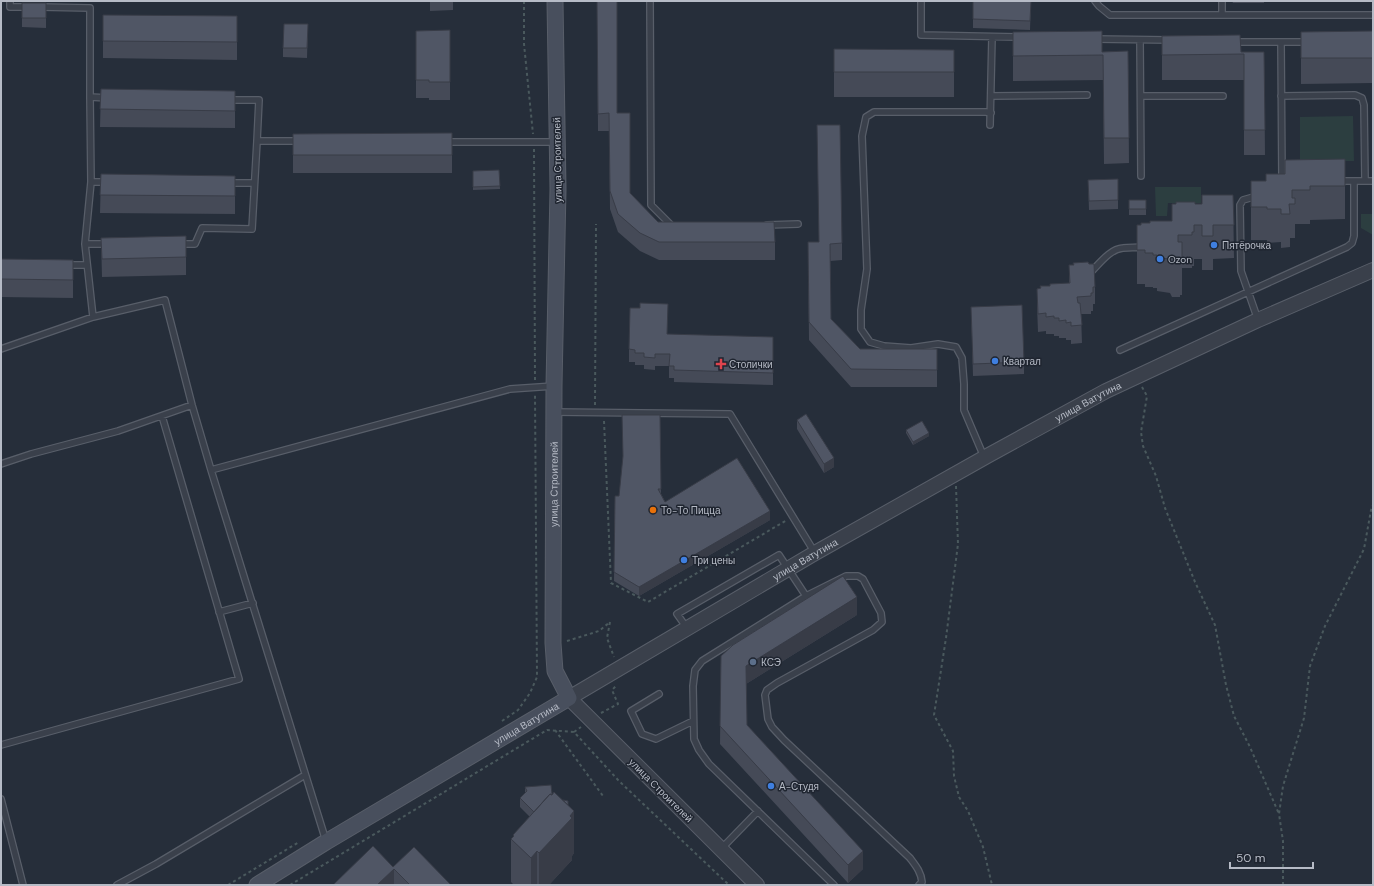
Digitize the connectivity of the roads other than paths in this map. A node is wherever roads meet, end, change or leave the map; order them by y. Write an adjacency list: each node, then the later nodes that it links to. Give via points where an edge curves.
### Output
1 (10, 1): 8 (lane, via 10,7)
2 (90, 1): 8 (lane)
3 (555, 1): 32 (main road, улица Строителей)
4 (650, 1): 50 (lane, via 651,205 673,228)
5 (921, 1): 11 (lane, via 921,35)
6 (1095, 1): 10 (lane, via 1110,15)
7 (1222, 1): 10 (lane)
8 (90, 8): 24 (lane)
9 (1371, 14): 10 (lane)
10 (1222, 15)
11 (992, 37): 12 (lane); 20 (lane)
12 (1023, 37)
13 (1086, 39): 14 (lane)
14 (1140, 40): 15 (lane); 21 (lane)
15 (1179, 41)
16 (1226, 42): 18 (lane)
17 (1319, 42): 18 (lane)
18 (1281, 43): 23 (lane)
19 (1087, 95): 20 (lane)
20 (991, 96): 27 (lane)
21 (1141, 96): 22 (lane); 33 (lane)
22 (1223, 96)
23 (1281, 96): 36 (lane, via 1356,95 1362,98); 40 (lane)
24 (90, 98): 25 (lane); 38 (lane)
25 (113, 98)
26 (221, 100): 29 (lane, via 259,100)
27 (991, 113): 28 (lane); 68 (lane, via 874,112 866,118 862,136 867,269 861,329 870,342 884,346 911,348 938,344 956,347 962,358 964,410)
28 (990, 125)
29 (257, 141): 30 (lane); 43 (lane)
30 (311, 141)
31 (436, 142): 32 (lane)
32 (557, 142): 64 (main road, улица Строителей)
33 (1141, 176)
34 (1330, 181): 35 (lane)
35 (1354, 181): 36 (lane); 59 (lane, via 1352,243)
36 (1365, 181): 37 (lane)
37 (1373, 181)
38 (91, 182): 39 (lane); 51 (lane)
39 (115, 182)
40 (1282, 182): 41 (lane); 44 (lane)
41 (1290, 182)
42 (223, 183): 43 (lane)
43 (254, 183): 53 (lane, via 252,229 202,228 195,244)
44 (1276, 185)
45 (1264, 192): 47 (lane, via 1243,200 1240,205)
46 (1233, 218): 47 (lane)
47 (1240, 218): 59 (lane, via 1241,271)
48 (798, 224): 49 (lane)
49 (759, 225)
50 (681, 228)
51 (85, 244): 52 (lane); 56 (lane)
52 (117, 244)
53 (171, 244)
54 (1146, 246): 58 (lane, via 1116,250)
55 (56, 265): 56 (lane)
56 (88, 265): 60 (lane)
57 (1373, 270): 61 (street, улица Ватутина)
58 (1091, 272)
59 (1248, 292): 61 (lane); 63 (lane)
60 (93, 317): 62 (lane); 65 (lane, via 165,300)
61 (1258, 320): 68 (street, улица Ватутина, via 1106,391)
62 (1, 349)
63 (1120, 350)
64 (554, 386): 66 (main road, улица Строителей); 70 (lane, via 510,389)
65 (192, 405): 67 (lane); 70 (lane)
66 (554, 412): 71 (lane, via 730,414); 77 (main road, улица Строителей, via 553,643 555,671)
67 (162, 416): 69 (lane); 75 (lane)
68 (984, 457): 71 (street, улица Ватутина)
69 (1, 464)
70 (211, 470): 74 (lane)
71 (815, 553): 72 (street, улица Ватутина)
72 (789, 570): 73 (lane); 77 (street, улица Ватутина)
73 (806, 596): 78 (lane, via 702,661 695,670); 90 (lane, via 846,576 858,576 863,579 881,613 882,622 873,630 767,690 765,696 768,719 784,740 910,858 919,869 922,882)
74 (253, 603): 75 (lane); 80 (lane)
75 (219, 612): 79 (lane, via 239,679)
76 (659, 694): 78 (lane, via 631,711 642,734 656,739)
77 (569, 698): 83 (main road, улица Ватутина); 84 (street, улица Строителей)
78 (693, 721): 82 (lane, via 694,739 709,764)
79 (1, 745)
80 (305, 775): 83 (lane); 86 (lane)
81 (1, 799): 85 (lane)
82 (758, 811): 84 (lane); 89 (lane)
83 (326, 842): 87 (main road, улица Ватутина)
84 (721, 849): 88 (street, улица Строителей)
85 (23, 885)
86 (117, 885)
87 (257, 885)
88 (757, 885)
89 (834, 885)
90 (919, 885)

